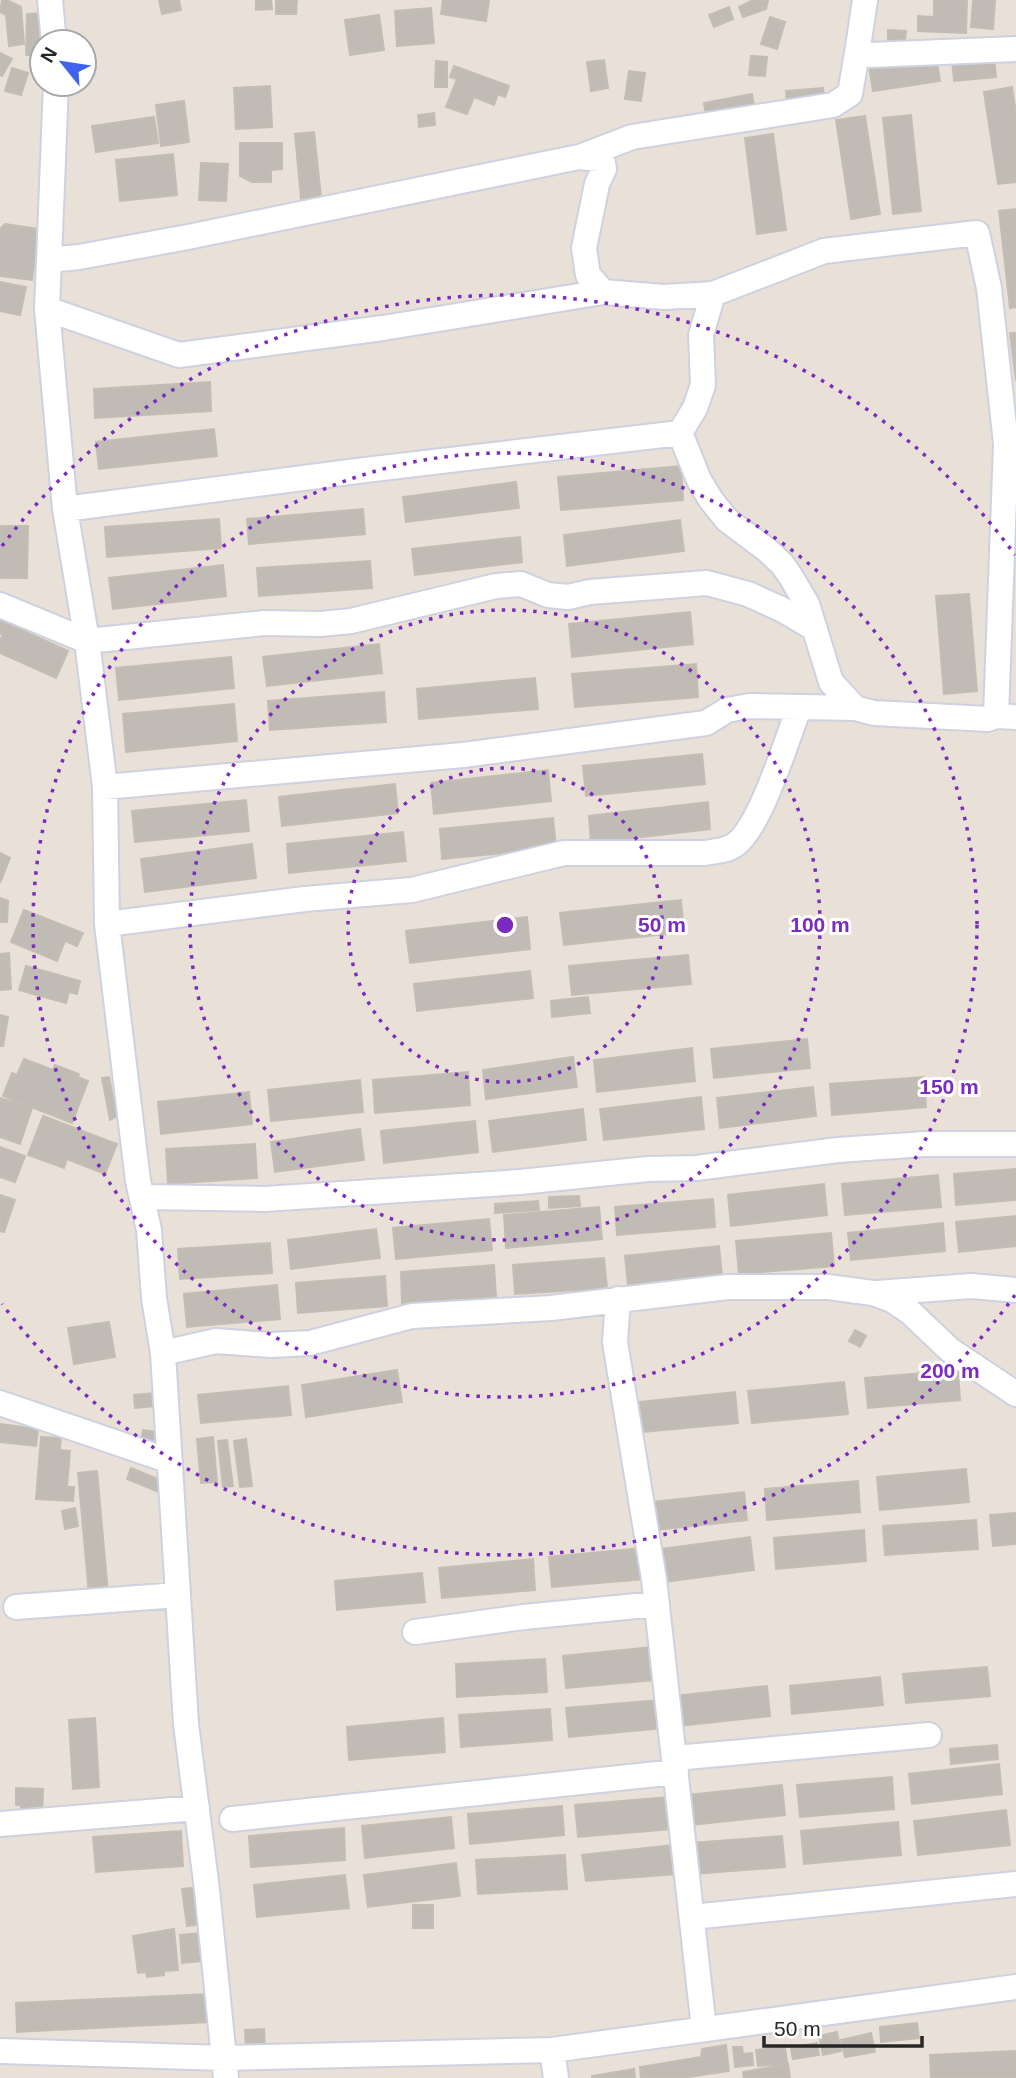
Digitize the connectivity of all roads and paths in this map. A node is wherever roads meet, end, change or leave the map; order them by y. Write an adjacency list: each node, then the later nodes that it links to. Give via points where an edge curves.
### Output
1 (50, 0): 3 (street)
2 (865, 0): 4 (street)
3 (53, 28)
4 (858, 47): 5 (street, via 870,55); 7 (street, via 850,94 833,105 632,138)
5 (1016, 49)
6 (55, 98): 8 (street)
7 (579, 157): 8 (street, via 188,237); 9 (street, via 603,163 584,248 589,275)
8 (49, 260): 11 (street)
9 (603, 292): 10 (street, via 664,297); 11 (street, via 179,355)
10 (713, 294): 12 (street, via 701,335 703,385); 19 (street, via 824,251 977,233 989,288 1006,444)
11 (47, 309): 13 (street)
12 (680, 433): 13 (street); 15 (street, via 711,500 727,520 782,564 807,604)
13 (65, 509): 16 (street)
14 (0, 605): 16 (street)
15 (815, 629): 16 (street, via 748,594 707,583 568,597 521,584 351,621 264,623); 18 (street, via 831,682)
16 (87, 642): 20 (street)
17 (799, 708): 18 (street); 20 (street, via 749,706 727,710 706,723 463,755); 21 (street, via 751,825 738,844 727,850 564,853 412,890)
18 (855, 708): 19 (street, via 874,713)
19 (1009, 719)
20 (105, 787): 21 (street)
21 (107, 924): 23 (street)
22 (1016, 1144): 23 (street, via 838,1150 696,1168 265,1199)
23 (142, 1197): 27 (street)
24 (1016, 1290): 25 (street, via 971,1286)
25 (873, 1293): 26 (street, via 828,1287 728,1287); 28 (street, via 910,1312 950,1350)
26 (618, 1299): 27 (street, via 412,1316 310,1343 216,1341); 32 (street, via 615,1342)
27 (163, 1353): 30 (street)
28 (1016, 1394)
29 (0, 1403): 30 (street)
30 (170, 1461): 31 (street)
31 (178, 1595): 33 (street); 37 (street)
32 (657, 1604): 34 (street); 36 (street)
33 (16, 1607)
34 (415, 1632)
35 (929, 1735): 36 (street)
36 (676, 1765): 38 (street); 41 (street)
37 (197, 1808): 39 (street); 46 (street)
38 (232, 1819)
39 (0, 1824)
40 (1016, 1884): 41 (street)
41 (692, 1917): 43 (street)
42 (1016, 1987): 43 (street)
43 (704, 2029): 44 (street)
44 (552, 2050): 46 (street); 47 (street)
45 (0, 2051): 46 (street)
46 (225, 2068)
47 (556, 2078)

